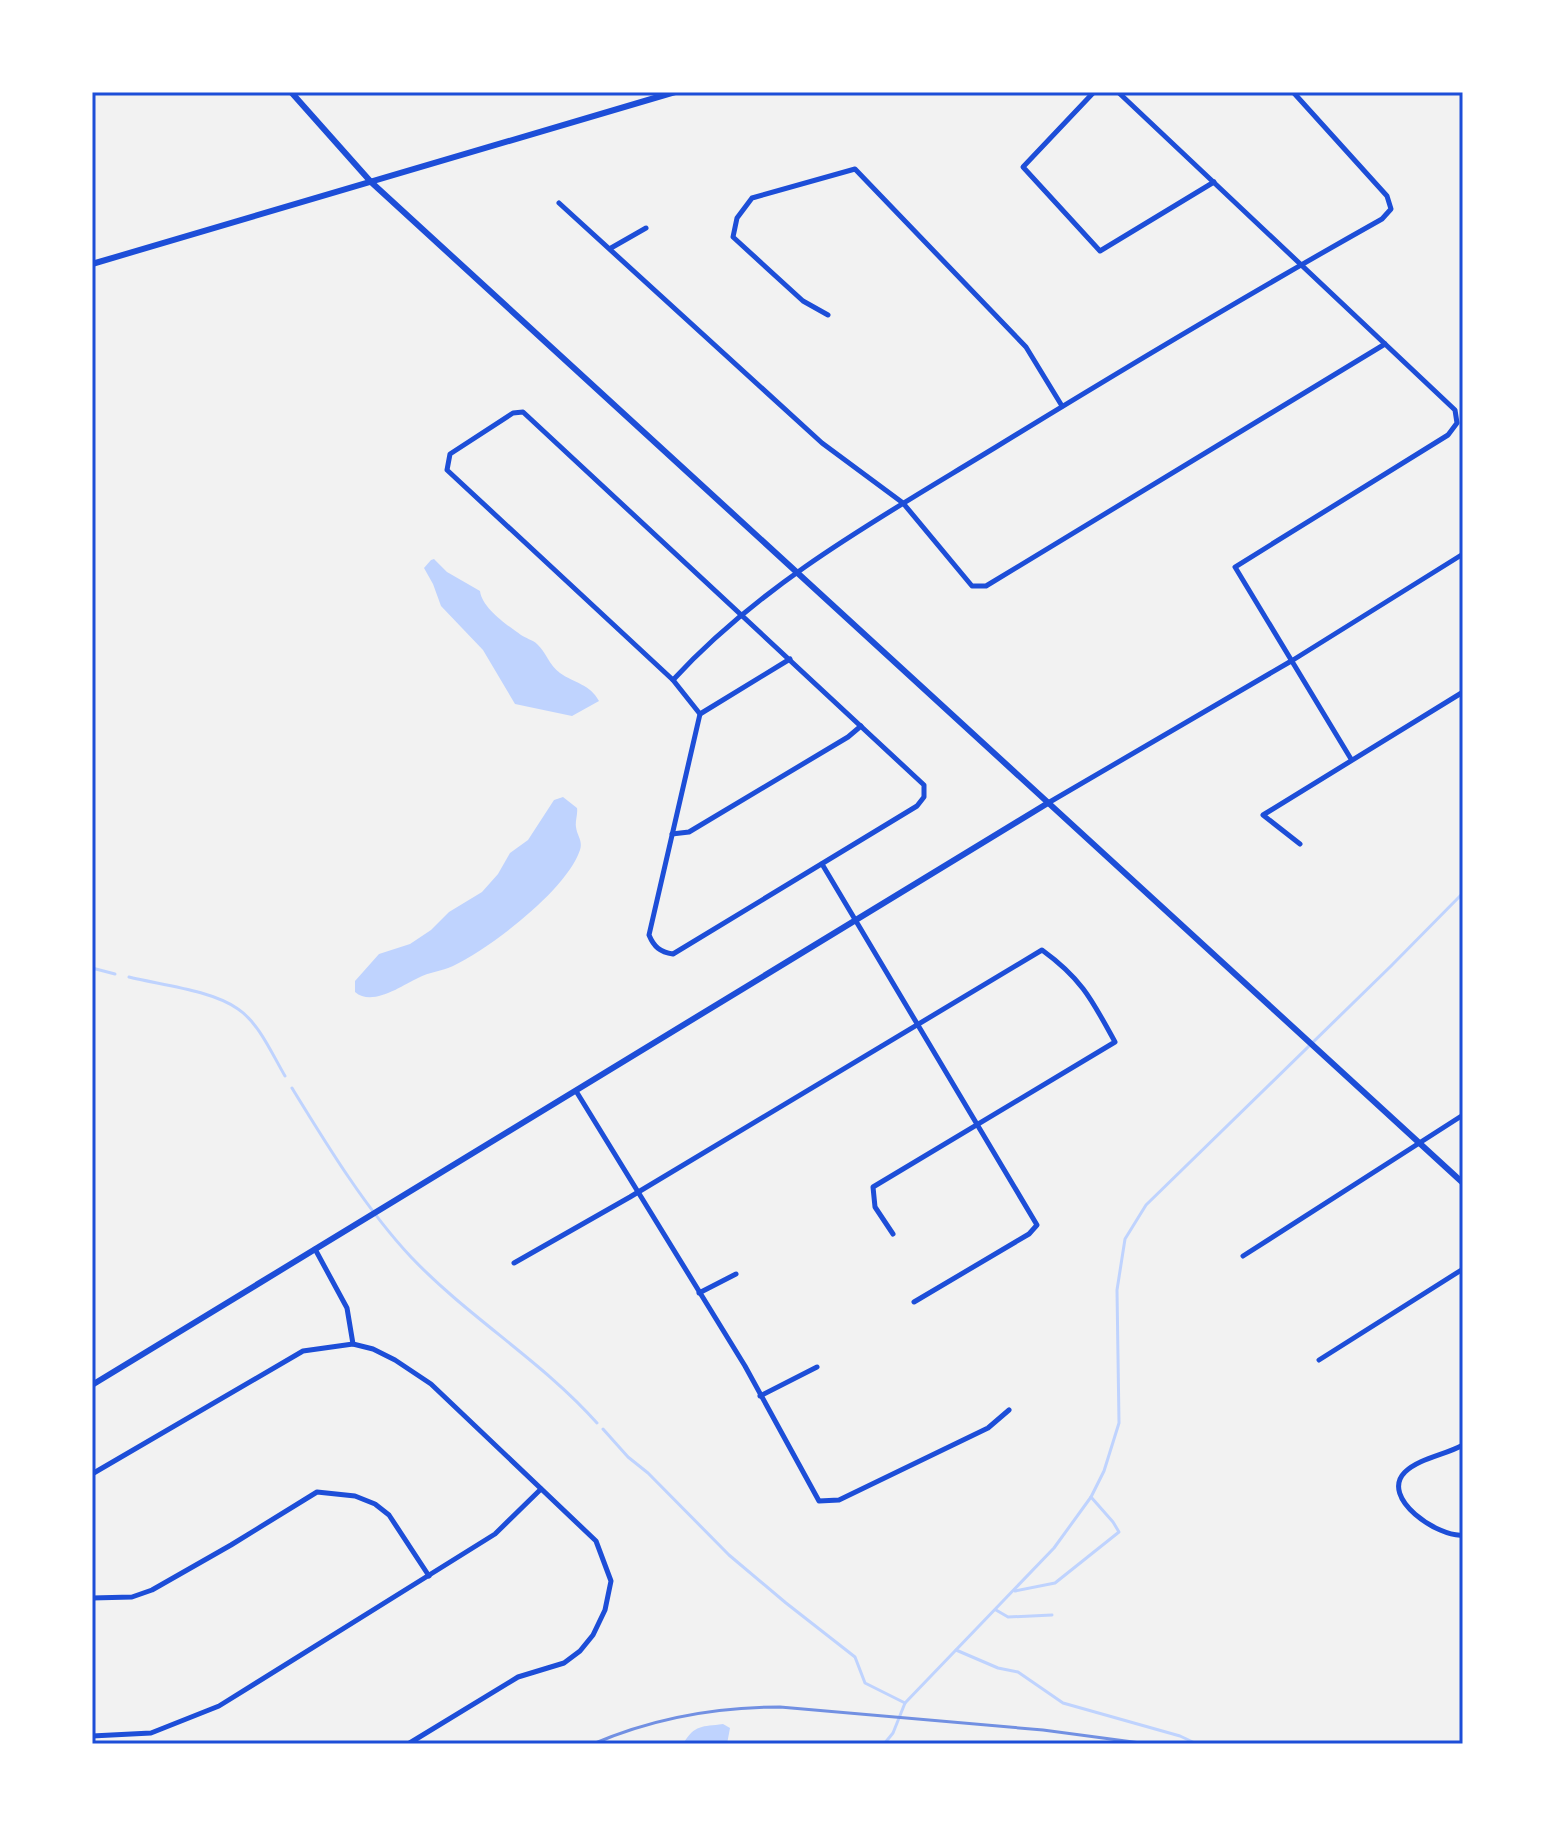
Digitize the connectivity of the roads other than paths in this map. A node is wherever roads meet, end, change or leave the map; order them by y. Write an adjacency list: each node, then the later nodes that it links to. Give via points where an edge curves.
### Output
1 (291, 92): 6 (street)
2 (675, 92): 6 (street)
3 (1094, 92): 7 (street, via 1023,167 1100,251)
4 (1118, 92): 7 (street)
5 (1293, 92): 12 (street, via 1387,196 1391,209)
6 (371, 182): 11 (street); 18 (street)
7 (1214, 182): 12 (street)
8 (559, 203): 10 (street)
9 (646, 228): 10 (street)
10 (611, 248): 16 (street, via 822,443)
11 (92, 264)
12 (1301, 264): 14 (street); 15 (street)
13 (828, 315): 15 (street, via 803,301 733,237 737,218 752,198 855,169 1026,347)
14 (1385, 344): 16 (street, via 986,586 972,586); 21 (street, via 1455,410 1457,423 1448,435 1235,567)
15 (1062, 406): 16 (street)
16 (903, 503): 18 (street)
17 (1463, 554): 21 (street)
18 (794, 572): 19 (street); 27 (street)
19 (742, 615): 20 (street); 22 (street); 22 (street, via 523,412 513,413 450,454 447,470)
20 (790, 659): 24 (street); 25 (street)
21 (1293, 660): 26 (street); 27 (street)
22 (673, 680): 24 (street)
23 (1463, 692): 26 (street)
24 (700, 714): 28 (street)
25 (861, 726): 28 (street, via 689,832); 30 (street, via 924,785 924,797)
26 (1351, 759): 29 (street, via 1263,815)
27 (1048, 803): 31 (street); 36 (street)
28 (672, 834): 30 (street, via 649,935 663,952 673,954)
29 (1300, 844)
30 (822, 864): 31 (street)
31 (854, 921): 32 (street); 33 (street)
32 (917, 1023): 35 (street); 35 (street, via 1042,950 1087,991 1115,1042); 38 (street)
33 (576, 1091): 38 (street); 40 (street)
34 (1463, 1115): 36 (street)
35 (978, 1124): 39 (street, via 873,1187 875,1207); 46 (street, via 1037,1225)
36 (1418, 1143): 37 (street); 41 (street)
37 (1463, 1183)
38 (638, 1192): 42 (street); 45 (street)
39 (893, 1234)
40 (315, 1249): 47 (street, via 347,1308); 50 (street)
41 (1243, 1256)
42 (514, 1263)
43 (1463, 1269): 48 (street)
44 (736, 1274): 45 (street)
45 (699, 1293): 51 (street)
46 (914, 1302)
47 (353, 1344): 54 (street, via 303,1351); 55 (street, via 373,1349 423,1377)
48 (1319, 1360)
49 (817, 1367): 51 (street)
50 (92, 1385)
51 (760, 1396): 52 (street, via 819,1501 839,1500 988,1428)
52 (1009, 1410)
53 (1463, 1445): 56 (street, via 1403,1474 1398,1487 1404,1503 1430,1525)
54 (92, 1474)
55 (541, 1489): 57 (street, via 495,1534); 60 (street, via 596,1541 611,1581 593,1635 564,1663 518,1677)
56 (1463, 1535)
57 (429, 1576): 58 (street, via 389,1515 375,1504 317,1492 152,1590 132,1597); 59 (street, via 219,1706 151,1733)
58 (92, 1598)
59 (92, 1736)
60 (408, 1744)

